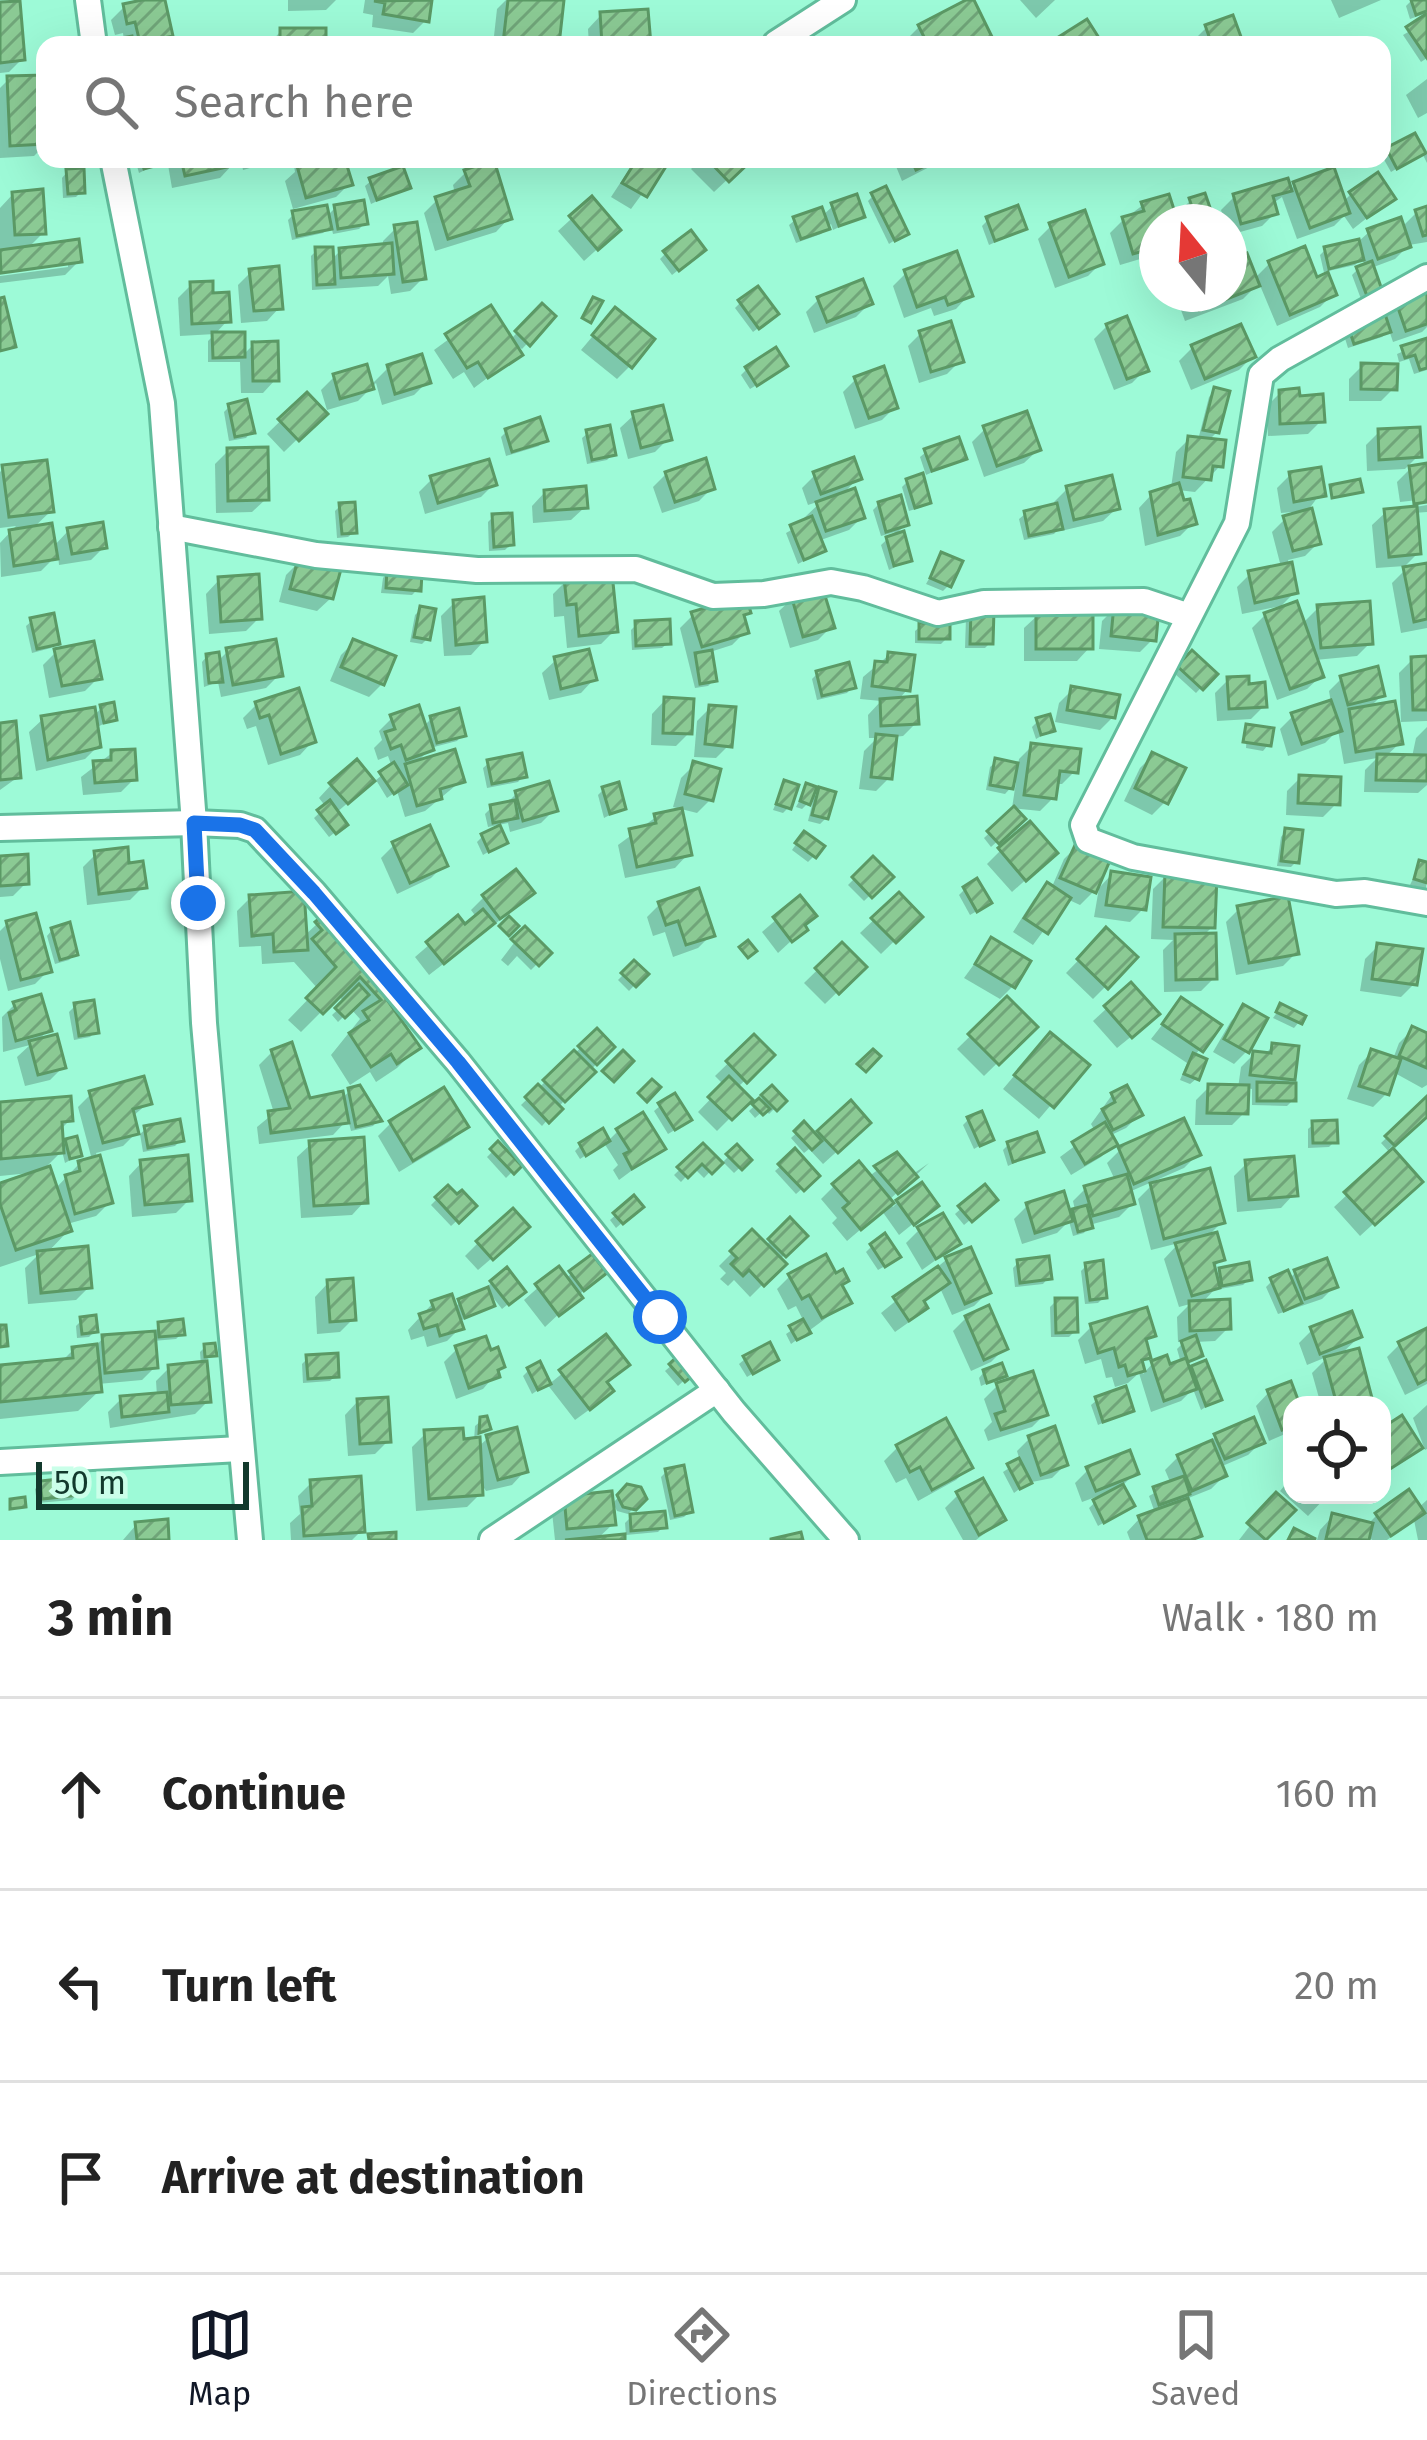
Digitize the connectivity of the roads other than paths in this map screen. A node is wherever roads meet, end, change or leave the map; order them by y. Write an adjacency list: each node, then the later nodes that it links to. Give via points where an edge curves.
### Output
1 (88, 0): 3 (street)
2 (843, 0): 4 (street)
3 (93, 36)
4 (787, 36)
5 (115, 168): 7 (street, via 162,403)
6 (1427, 277): 8 (street, via 1261,375 1237,524)
7 (171, 527): 8 (street, via 316,555 477,570 636,569 712,596 831,582 938,613 984,603 1144,602); 9 (street)
8 (1189, 616): 11 (street, via 1083,825 1088,840 1132,857)
9 (194, 823): 10 (street); 12 (street, via 255,830 314,893); 13 (street)
10 (0, 828)
11 (1427, 903)
12 (717, 1390): 16 (street); 17 (street)
13 (240, 1449): 14 (street); 15 (street)
14 (0, 1462)
15 (250, 1540)
16 (492, 1540)
17 (846, 1540)

